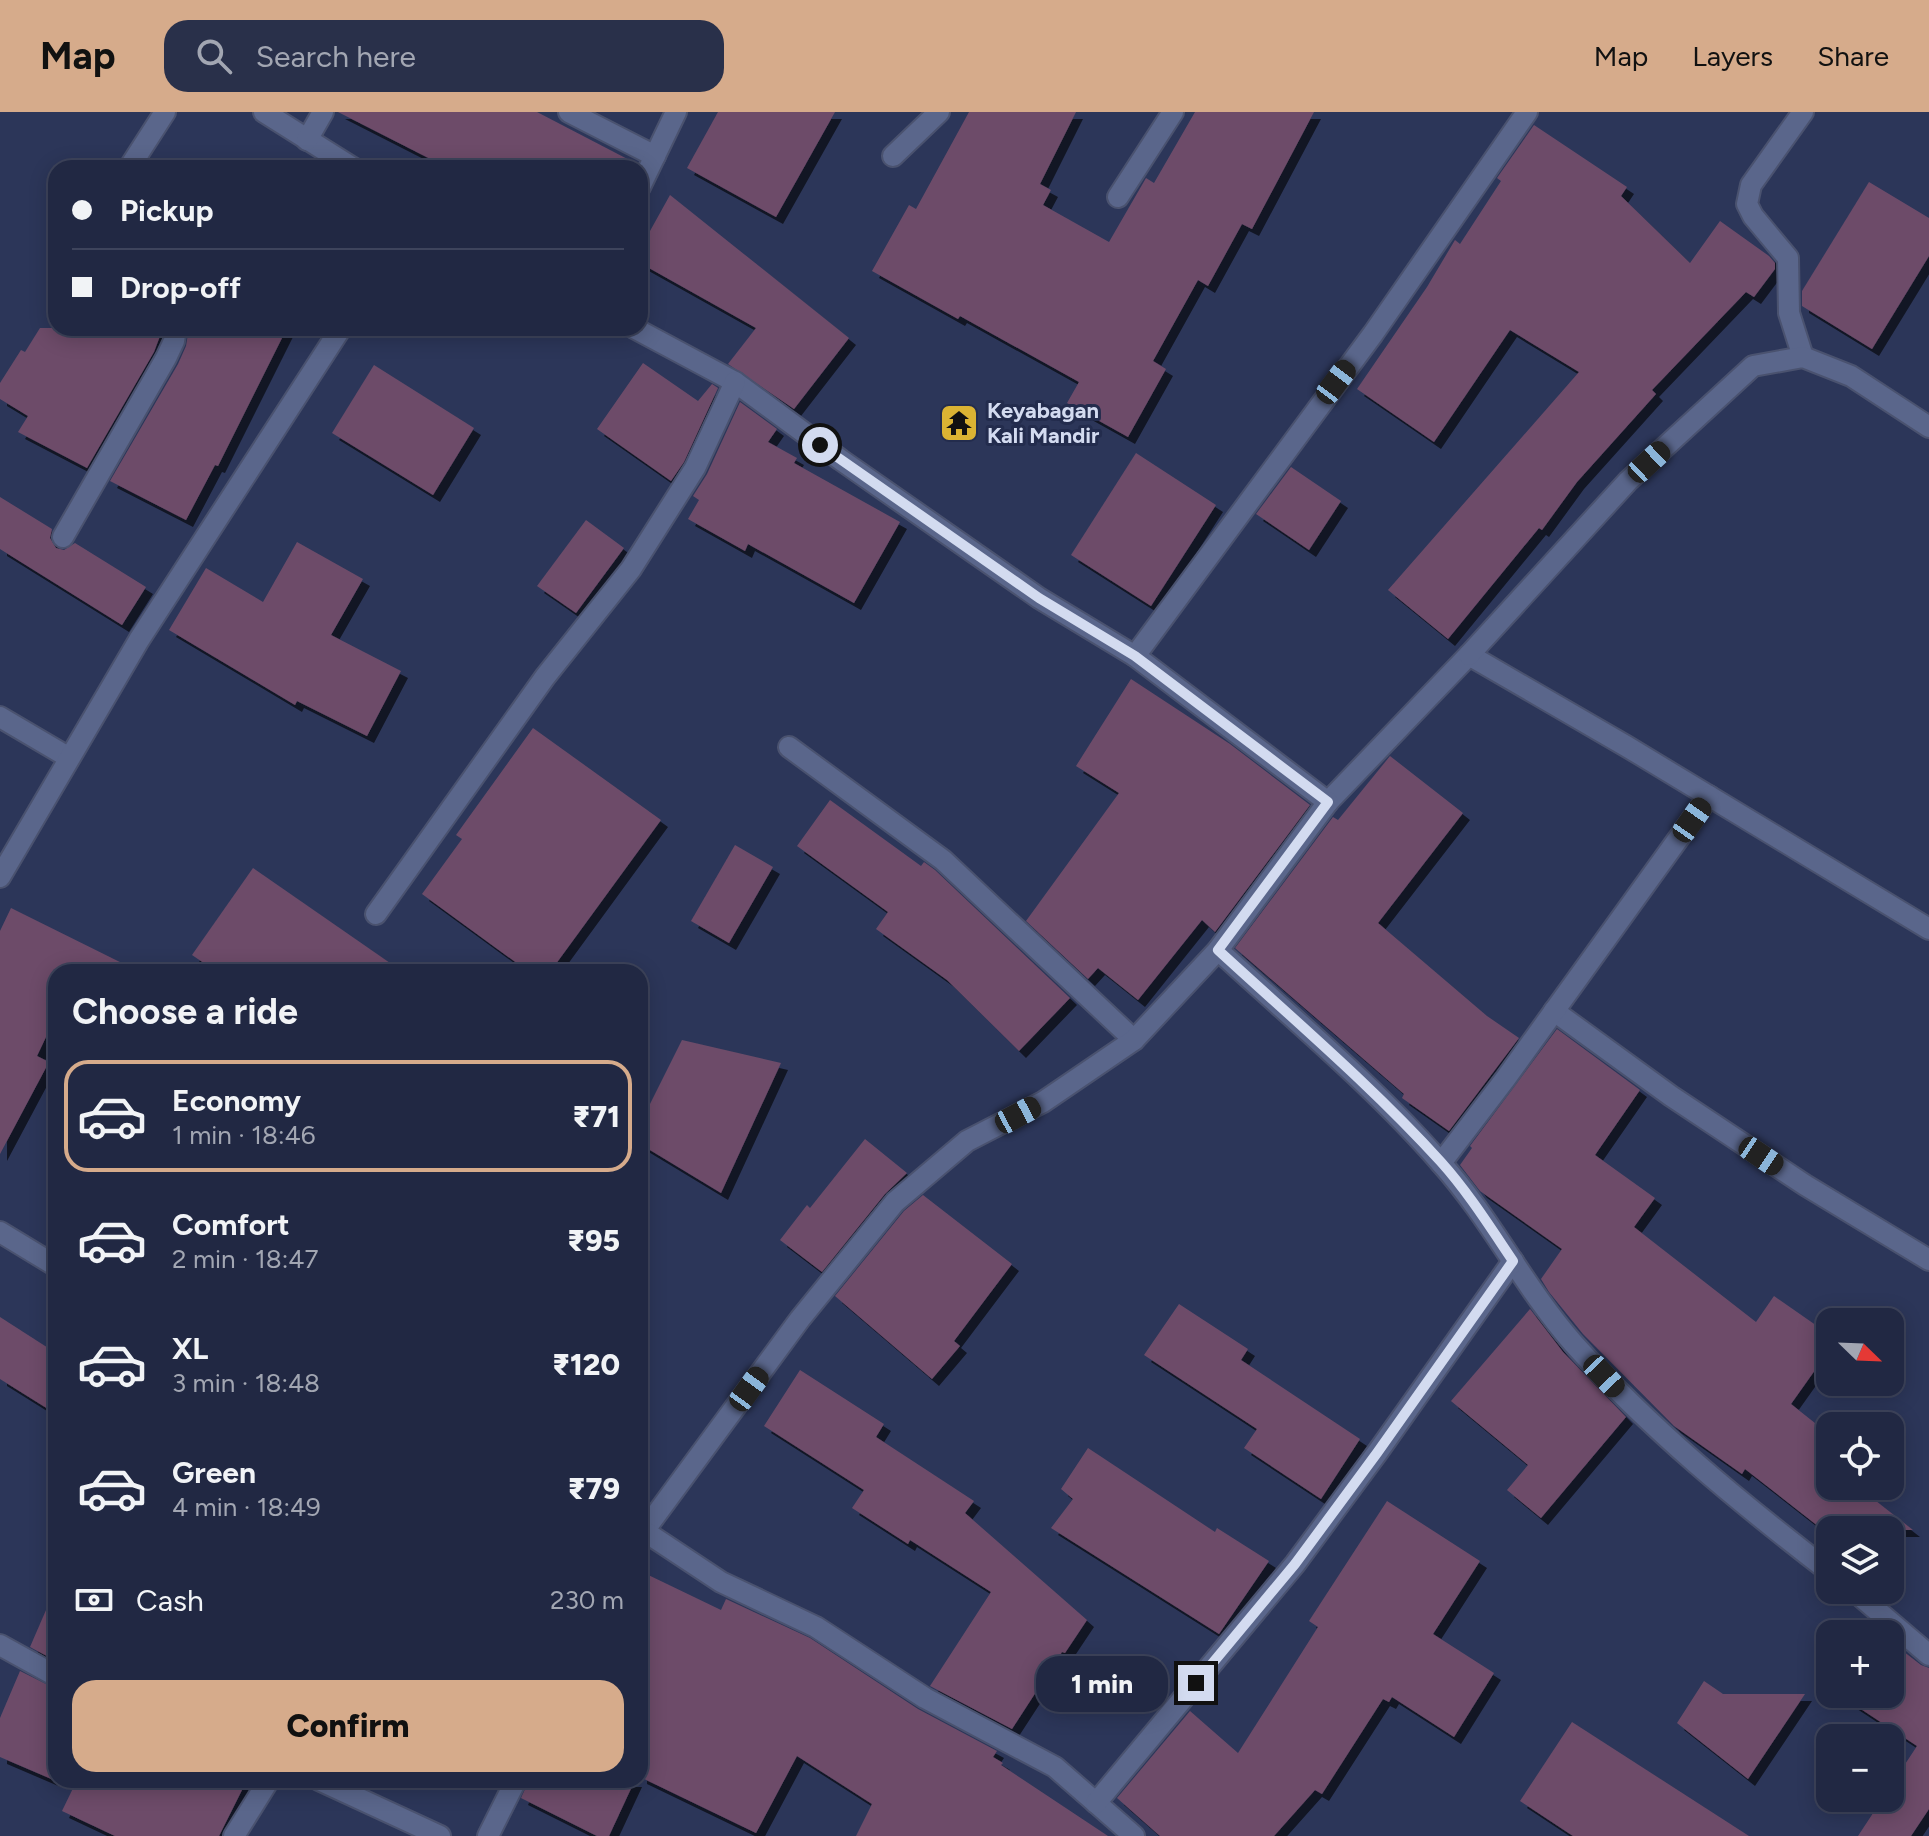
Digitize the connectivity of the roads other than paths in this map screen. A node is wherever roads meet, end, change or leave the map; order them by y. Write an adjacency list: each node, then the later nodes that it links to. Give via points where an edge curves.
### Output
1 (165, 112): 13 (street)
2 (264, 112): 10 (street)
3 (323, 112): 10 (street)
4 (569, 112): 11 (street)
5 (676, 112): 11 (street)
6 (939, 112): 12 (street)
7 (1173, 112): 16 (street)
8 (1527, 112): 25 (street, via 1373,334)
9 (1803, 112): 20 (street, via 1751,185 1747,204 1788,258 1789,313)
10 (307, 140): 14 (street)
11 (655, 156): 15 (street)
12 (893, 156)
13 (134, 160)
14 (340, 160)
15 (648, 170)
16 (1118, 197)
17 (648, 335): 21 (street)
18 (175, 336): 23 (street)
19 (336, 336): 28 (street)
20 (1803, 357): 22 (street, via 1851,376); 24 (street, via 1753,366 1628,481)
21 (735, 382): 25 (street, via 1039,598); 32 (street, via 695,468 631,569 545,677)
22 (1929, 427)
23 (63, 537)
24 (1469, 655): 29 (street); 30 (street)
25 (1135, 656): 30 (street)
26 (0, 717): 28 (street)
27 (789, 747): 36 (street, via 943,860)
28 (68, 757): 31 (street)
29 (1709, 796): 33 (street); 35 (street)
30 (1328, 802): 34 (street)
31 (0, 877)
32 (376, 914)
33 (1929, 929)
34 (1218, 950): 36 (street); 37 (street)
35 (1554, 1011): 37 (street); 39 (street, via 1671,1096)
36 (1134, 1040): 42 (street, via 1043,1102 967,1141 895,1202 800,1319)
37 (1441, 1163): 41 (street)
38 (0, 1232): 40 (street)
39 (1929, 1260)
40 (48, 1261)
41 (1513, 1261): 44 (street, via 1571,1341 1637,1411); 52 (street, via 1295,1564)
42 (648, 1524)
43 (648, 1537): 52 (street, via 721,1582 816,1627 925,1698 1055,1767)
44 (1816, 1561)
45 (1869, 1604): 47 (street)
46 (0, 1645): 48 (street)
47 (1929, 1655)
48 (48, 1672)
49 (264, 1788): 53 (street)
50 (336, 1788): 54 (street)
51 (512, 1788): 55 (street)
52 (1096, 1803): 56 (street)
53 (234, 1836)
54 (440, 1836)
55 (488, 1836)
56 (1134, 1836)

